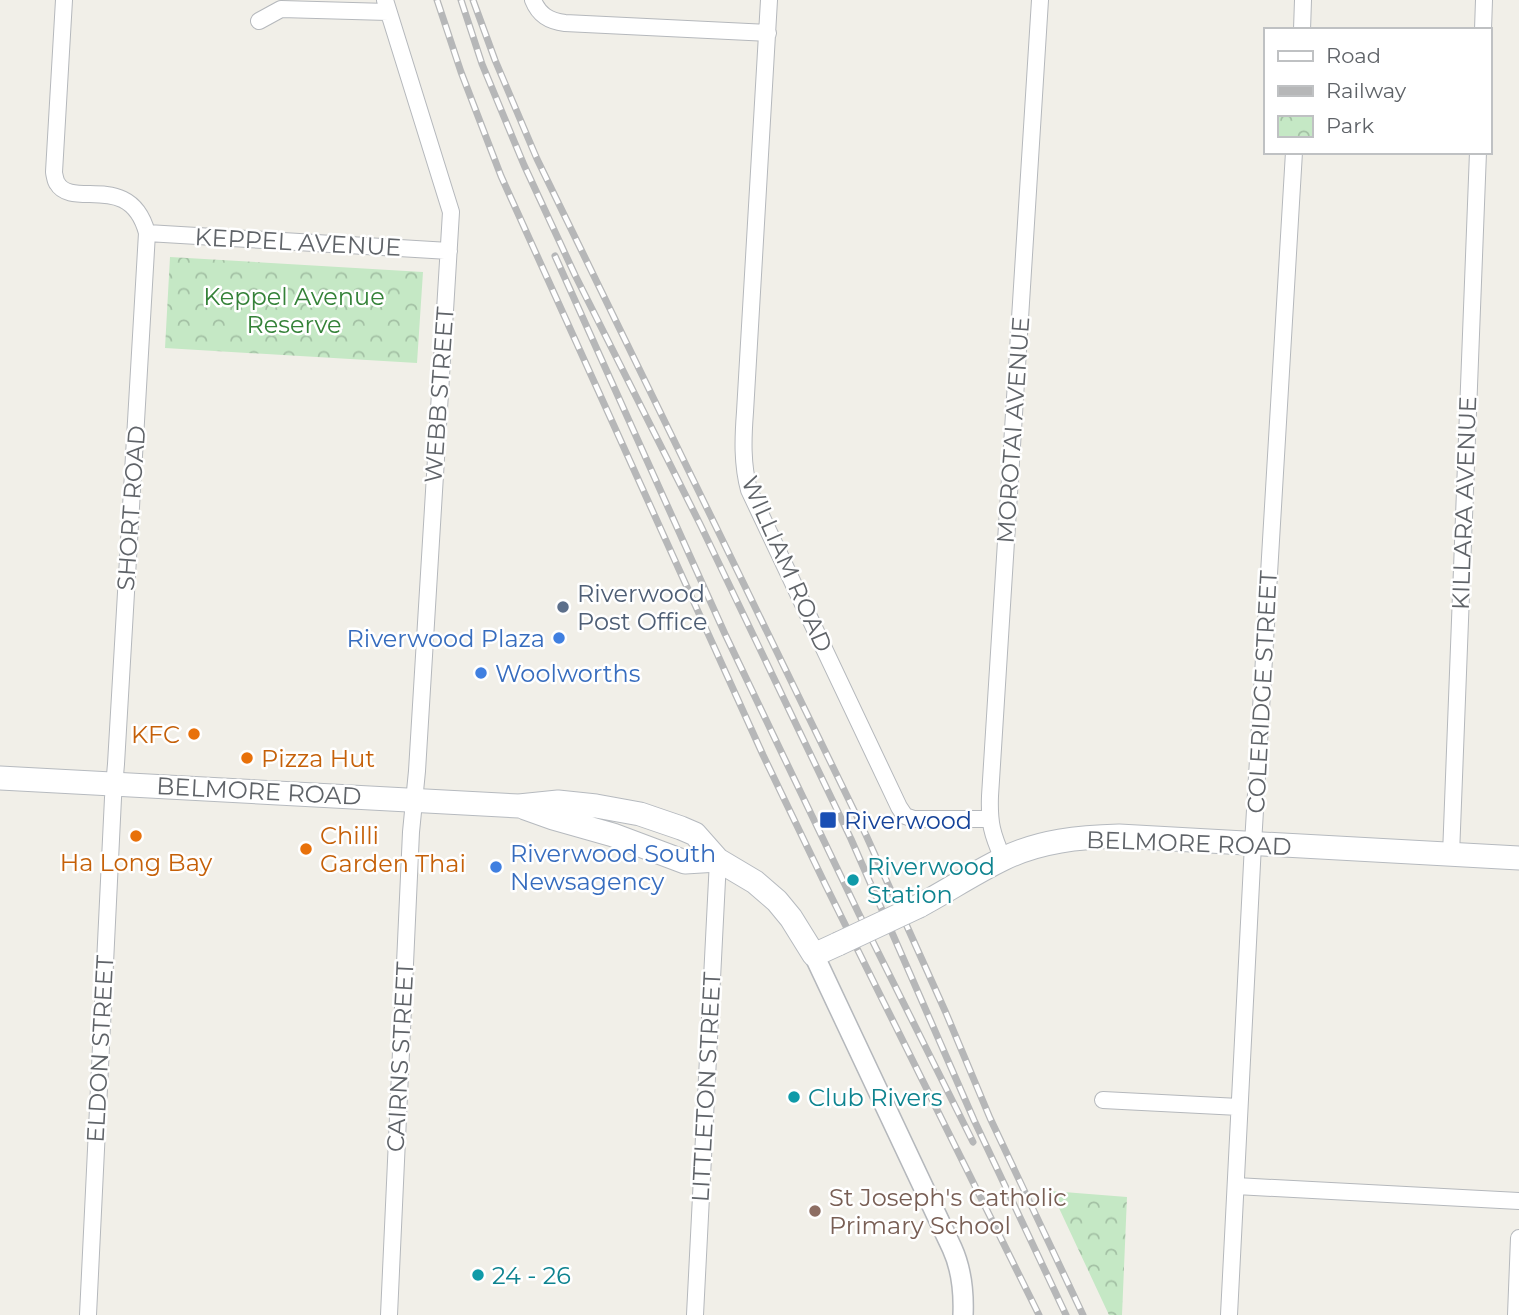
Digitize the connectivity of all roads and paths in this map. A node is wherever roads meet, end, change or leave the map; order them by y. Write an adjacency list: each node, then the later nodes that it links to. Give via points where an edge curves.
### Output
1 (64, 0): 14 (street, via 56,183 65,191 113,195 128,202 138,210)
2 (533, 0): 11 (street, via 547,18 565,23)
3 (769, 0): 11 (street, WILLIAM ROAD)
4 (1040, 0): 19 (street, MOROTAI AVENUE)
5 (1303, 0): 9 (street)
6 (1484, 0): 10 (street)
7 (386, 6): 8 (street, via 281,9); 15 (street, WEBB STREET, via 451,212)
8 (259, 21)
9 (1302, 28)
10 (1483, 28)
11 (768, 33): 19 (street, WILLIAM ROAD, via 744,412 745,475 905,816)
12 (1294, 154): 20 (street, COLERIDGE STREET)
13 (1478, 154): 21 (street, KILLARA AVENUE)
14 (147, 233): 15 (street, KEPPEL AVENUE); 17 (street, SHORT ROAD)
15 (449, 251): 18 (street, WEBB STREET)
16 (0, 778): 17 (main road, BELMORE ROAD)
17 (114, 784): 18 (main road, BELMORE ROAD); 31 (street, ELDON STREET)
18 (414, 800): 24 (main road, BELMORE ROAD, via 519,806 558,802 640,814 695,834); 32 (street, CAIRNS STREET)
19 (989, 819): 23 (street, MOROTAI AVENUE)
20 (1253, 844): 21 (main road, BELMORE ROAD); 23 (main road, BELMORE ROAD, via 1096,836 1042,845); 27 (street, COLERIDGE STREET)
21 (1451, 855): 22 (main road, BELMORE ROAD)
22 (1519, 858)
23 (1003, 859): 25 (main road, BELMORE ROAD, bridge, via 919,906)
24 (718, 860): 25 (main road, BELMORE ROAD, via 777,901); 33 (street, LITTLETON STREET)
25 (814, 955): 34 (street, via 957,1258)
26 (1103, 1100): 27 (street)
27 (1240, 1107): 28 (street, COLERIDGE STREET)
28 (1237, 1186): 29 (street); 35 (street, COLERIDGE STREET)
29 (1519, 1201)
30 (1519, 1238): 36 (street)
31 (88, 1315)
32 (389, 1315)
33 (695, 1315)
34 (962, 1315)
35 (1229, 1315)
36 (1516, 1315)

